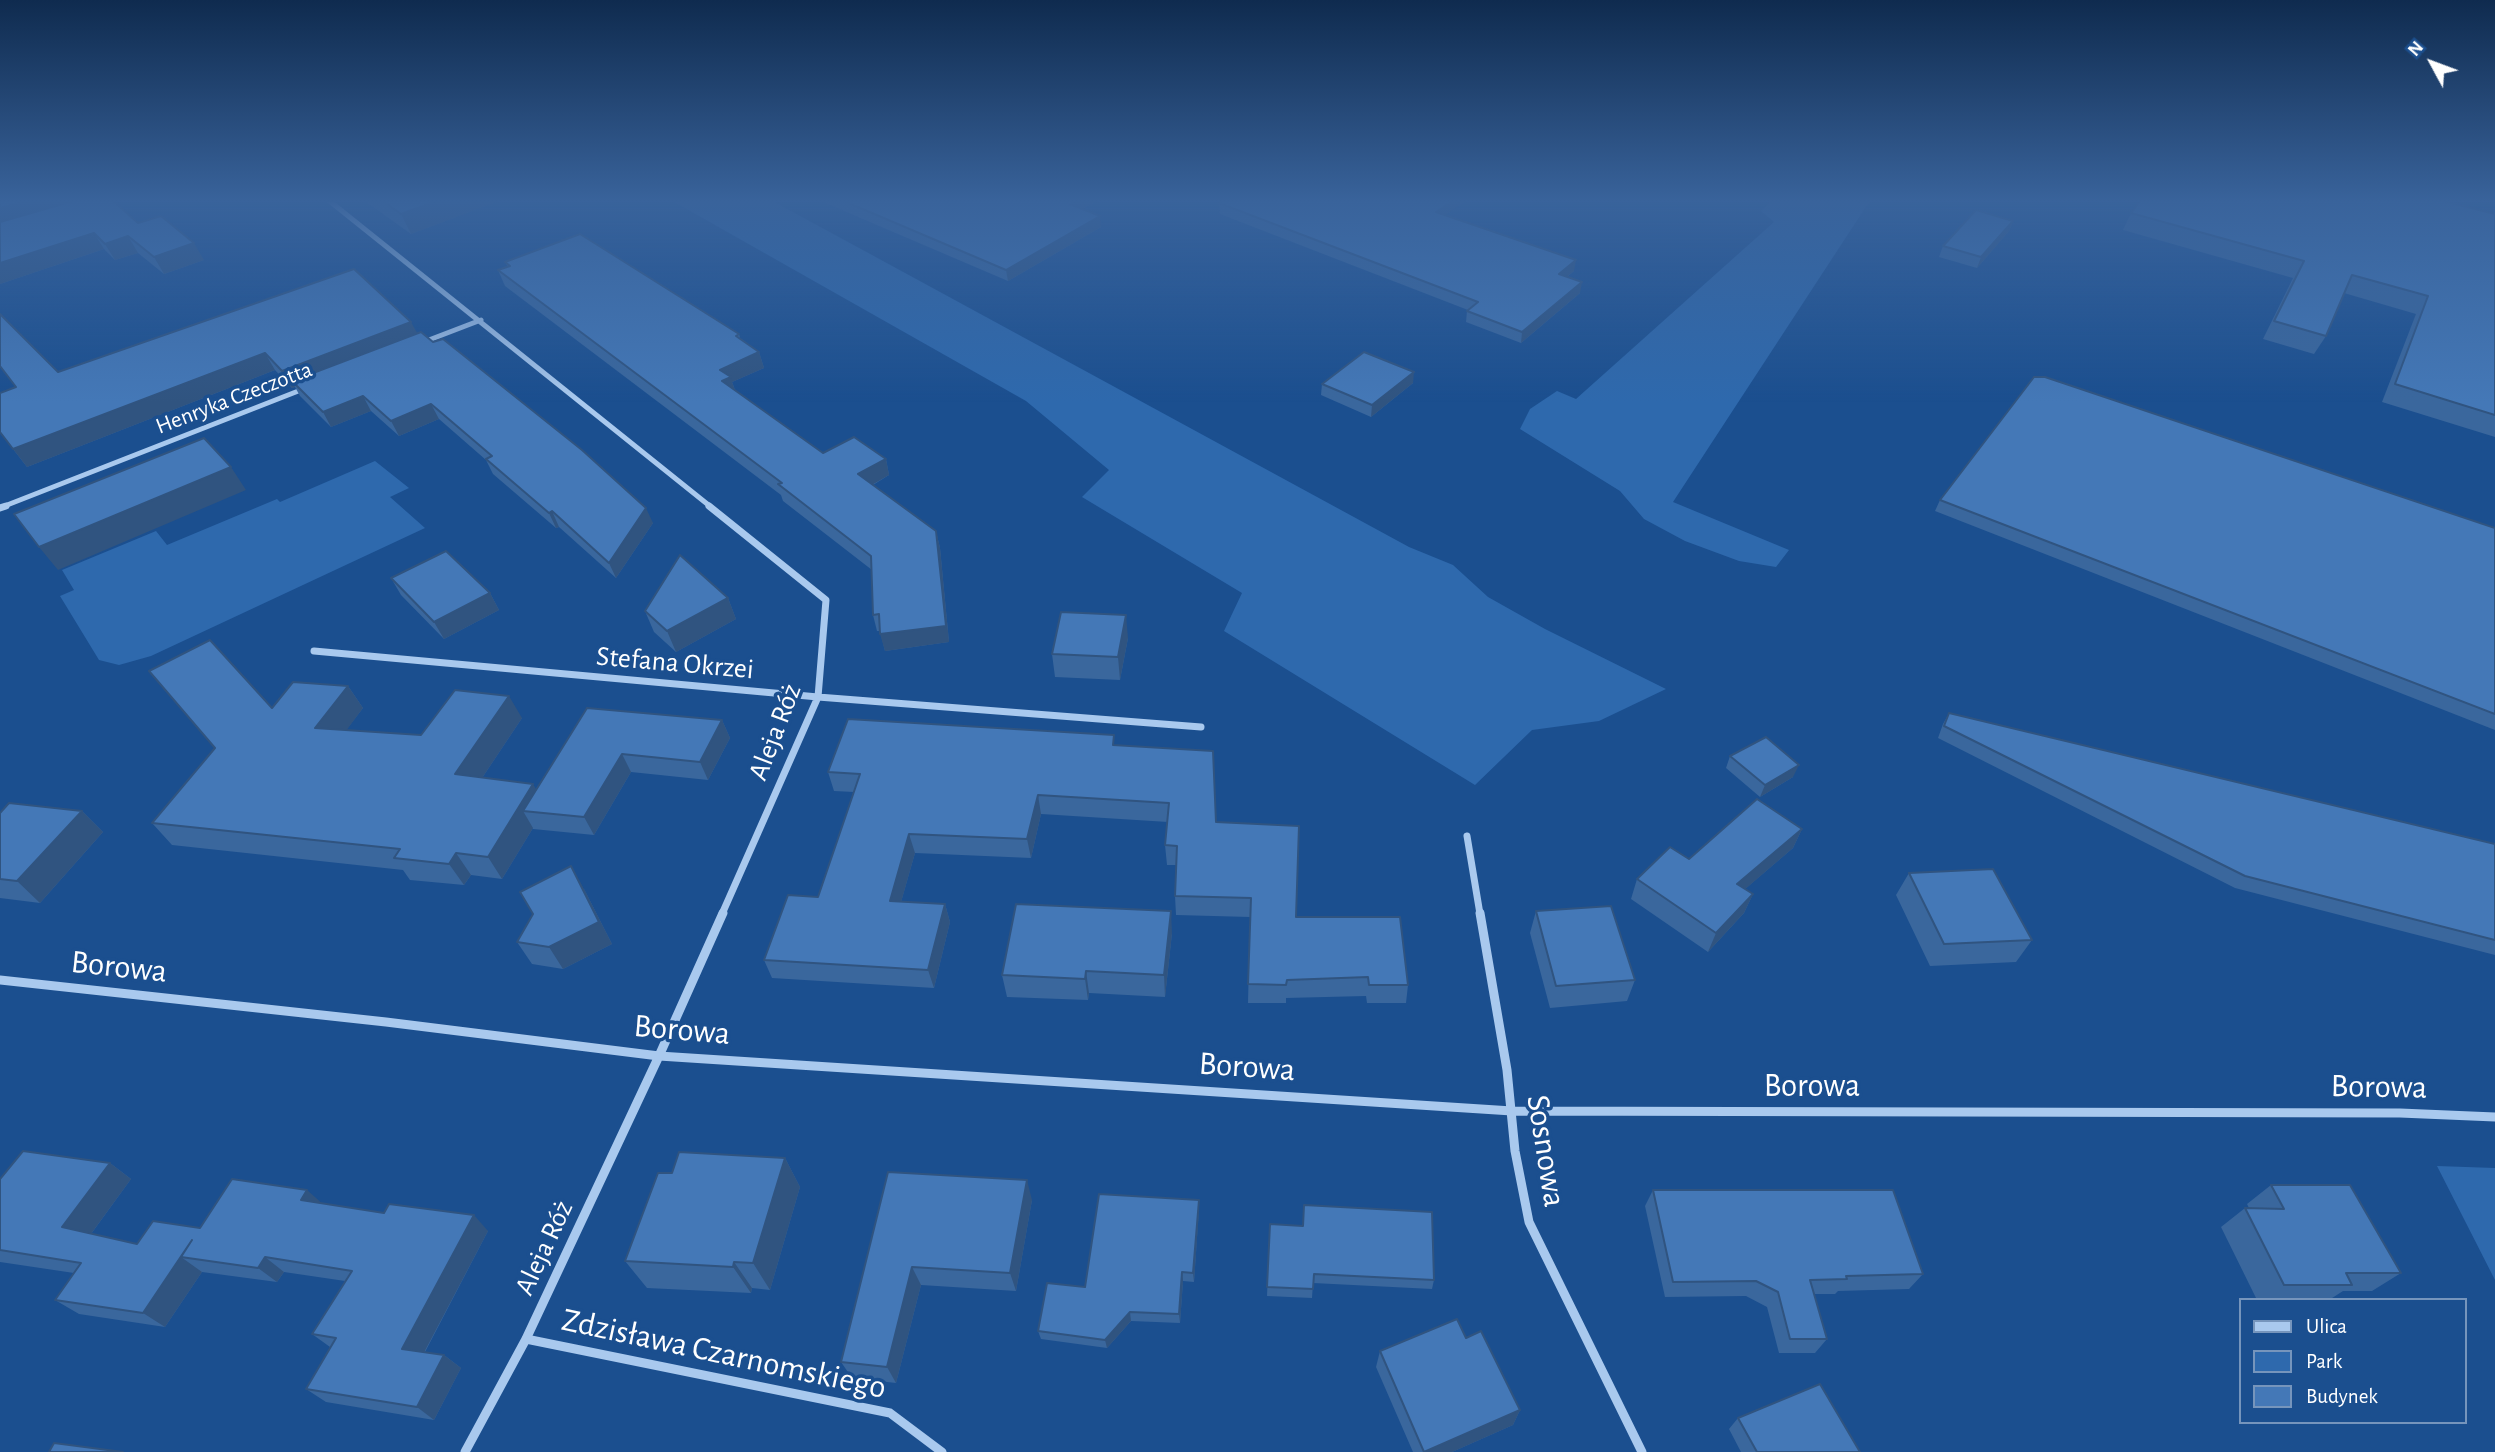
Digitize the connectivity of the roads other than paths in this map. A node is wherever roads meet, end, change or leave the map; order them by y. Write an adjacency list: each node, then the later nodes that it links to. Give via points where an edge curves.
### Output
1 (413, 267): 2 (street, Aleja Róż)
2 (481, 320): 3 (street); 7 (street, Aleja Róż, via 826,600)
3 (418, 345)
4 (313, 385): 5 (street, Henryka Czeczotta)
5 (0, 508)
6 (314, 651): 7 (street, Stefana Okrzei)
7 (818, 697): 8 (street, Stefana Okrzei); 11 (street, Aleja Róż)
8 (1201, 727)
9 (1467, 836): 12 (street, Sosnowa)
10 (0, 980): 11 (street, Borowa)
11 (659, 1056): 12 (street, Borowa); 14 (street, Aleja Róż)
12 (1511, 1111): 13 (street, Borowa, via 2400,1112); 17 (street, Sosnowa, via 1529,1222)
13 (2495, 1117)
14 (526, 1339): 15 (street, Aleja Róż); 16 (street, Zdzisława Czarnomskiego, via 890,1413)
15 (465, 1452)
16 (942, 1452)
17 (1642, 1452)

